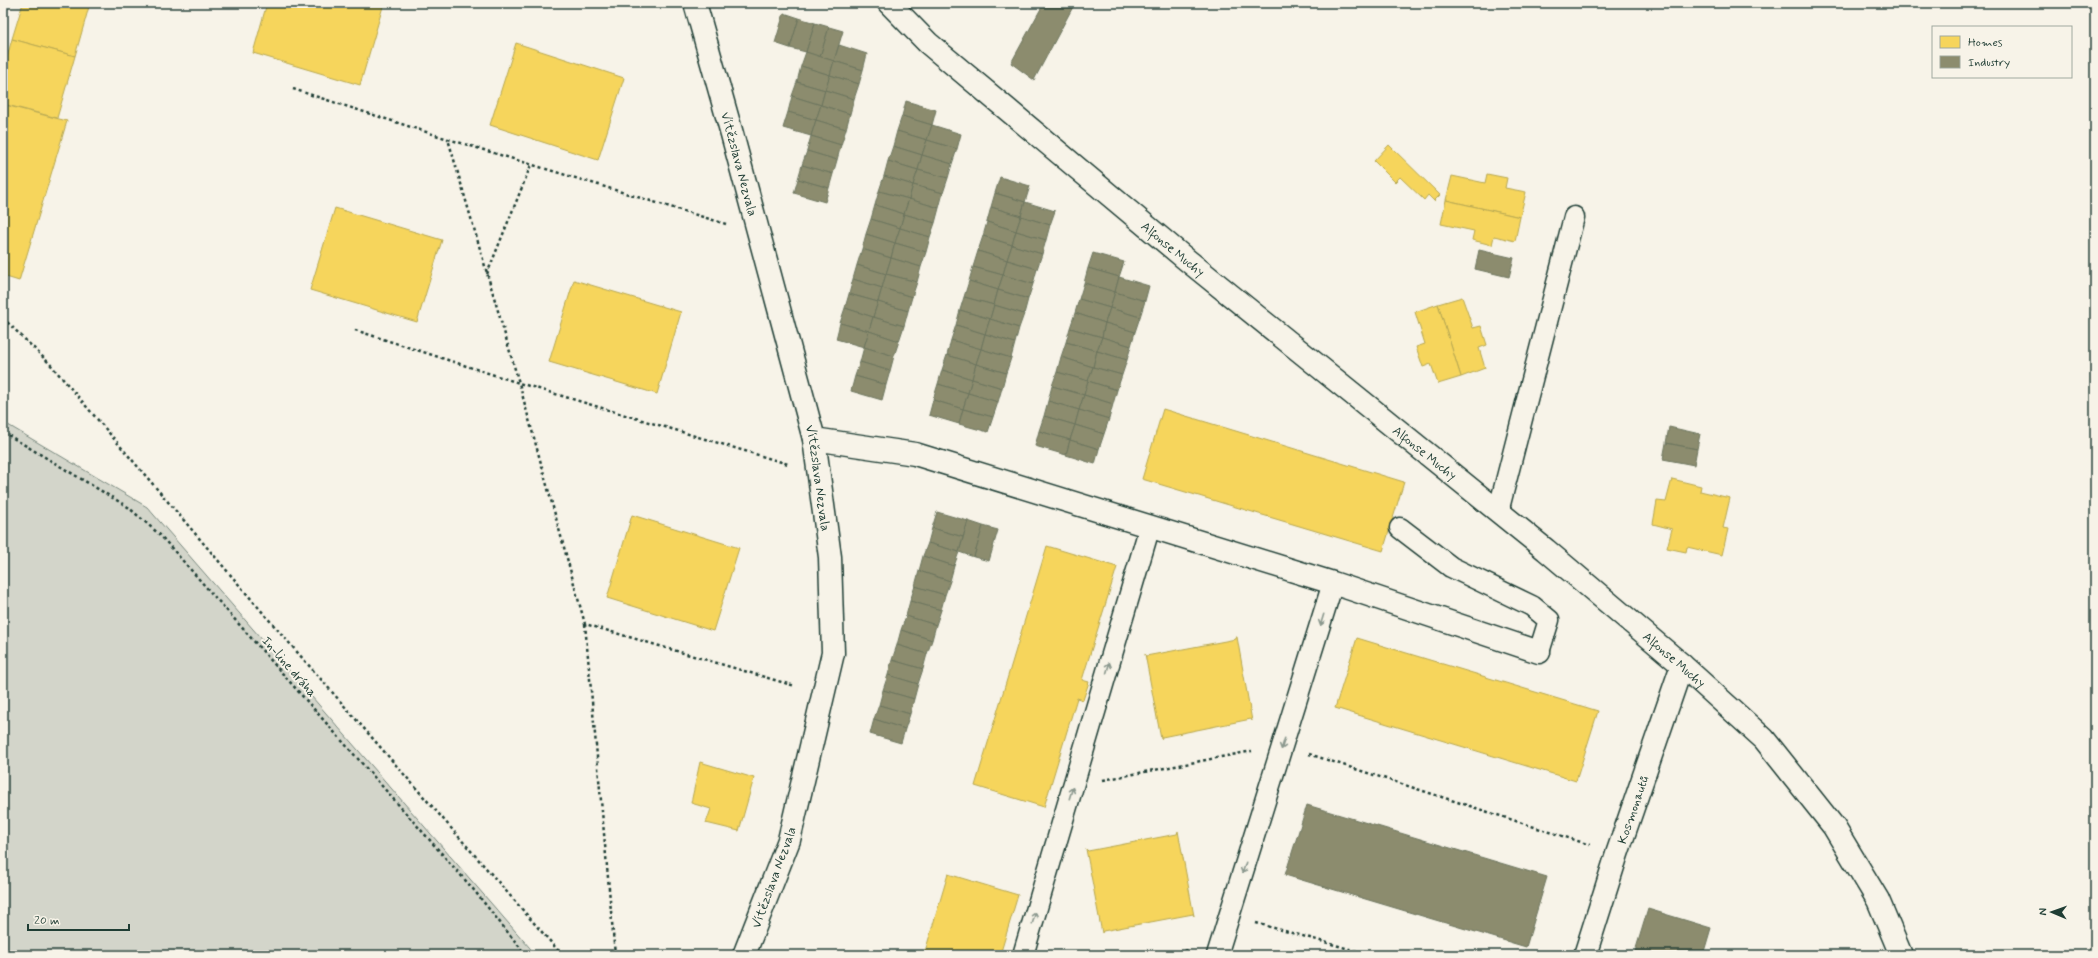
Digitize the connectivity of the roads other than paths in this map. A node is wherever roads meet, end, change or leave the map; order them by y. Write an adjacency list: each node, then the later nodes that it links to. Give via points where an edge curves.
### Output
1 (695, 3): 4 (street, Vítězslava Nezvala)
2 (889, 3): 5 (street, Alfonse Muchy, via 928,43 1187,260)
3 (1574, 217): 5 (lane)
4 (814, 439): 6 (street, via 915,454); 12 (street, Vítězslava Nezvala, via 830,557 833,653 789,840)
5 (1498, 512): 10 (street, Alfonse Muchy)
6 (1150, 526): 8 (street); 13 (lane, one-way to 6)
7 (1400, 528): 9 (lane, via 1451,567 1532,606 1549,620)
8 (1334, 582): 9 (street); 11 (lane, one-way to 11)
9 (1539, 652)
10 (1682, 665): 14 (street, Kosmonautů); 15 (street, Alfonse Muchy, via 1764,739 1834,827 1878,900)
11 (1219, 950)
12 (744, 955)
13 (1023, 955)
14 (1585, 955)
15 (1901, 955)

